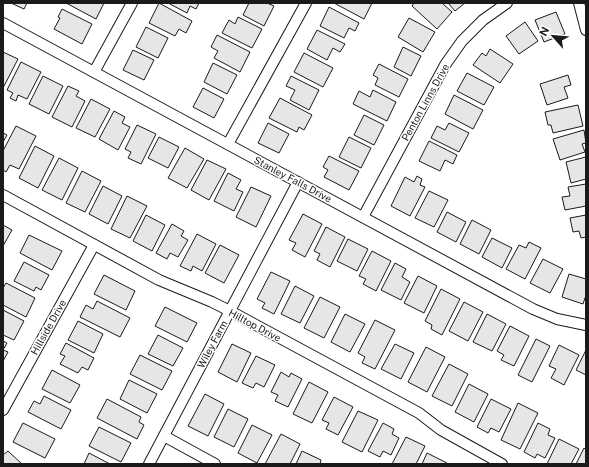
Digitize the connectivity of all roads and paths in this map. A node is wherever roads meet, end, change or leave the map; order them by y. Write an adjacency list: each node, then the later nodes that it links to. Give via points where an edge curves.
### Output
1 (132, 3): 7 (street)
2 (306, 3): 8 (street)
3 (507, 3): 11 (street, Penton Linns Drive, via 483,20 445,65)
4 (579, 3): 6 (street)
5 (3, 23): 7 (street, Stanley Falls Drive)
6 (586, 30)
7 (94, 72): 8 (street, Stanley Falls Drive)
8 (228, 144): 9 (street, Stanley Falls Drive)
9 (298, 182): 11 (street, Stanley Falls Drive); 13 (street, Wiley Farm)
10 (3, 195): 12 (street, Hilltop Drive)
11 (363, 217): 14 (street, Stanley Falls Drive, via 533,309 557,319)
12 (94, 244): 13 (street, Hilltop Drive, via 159,280); 15 (street, Hillside Drive)
13 (230, 311): 16 (street, Wiley Farm); 19 (street, Hilltop Drive, via 419,413 454,437)
14 (586, 325)
15 (3, 410)
16 (164, 436): 17 (street, Wiley Farm); 18 (street)
17 (149, 464)
18 (215, 464)
19 (502, 464)

